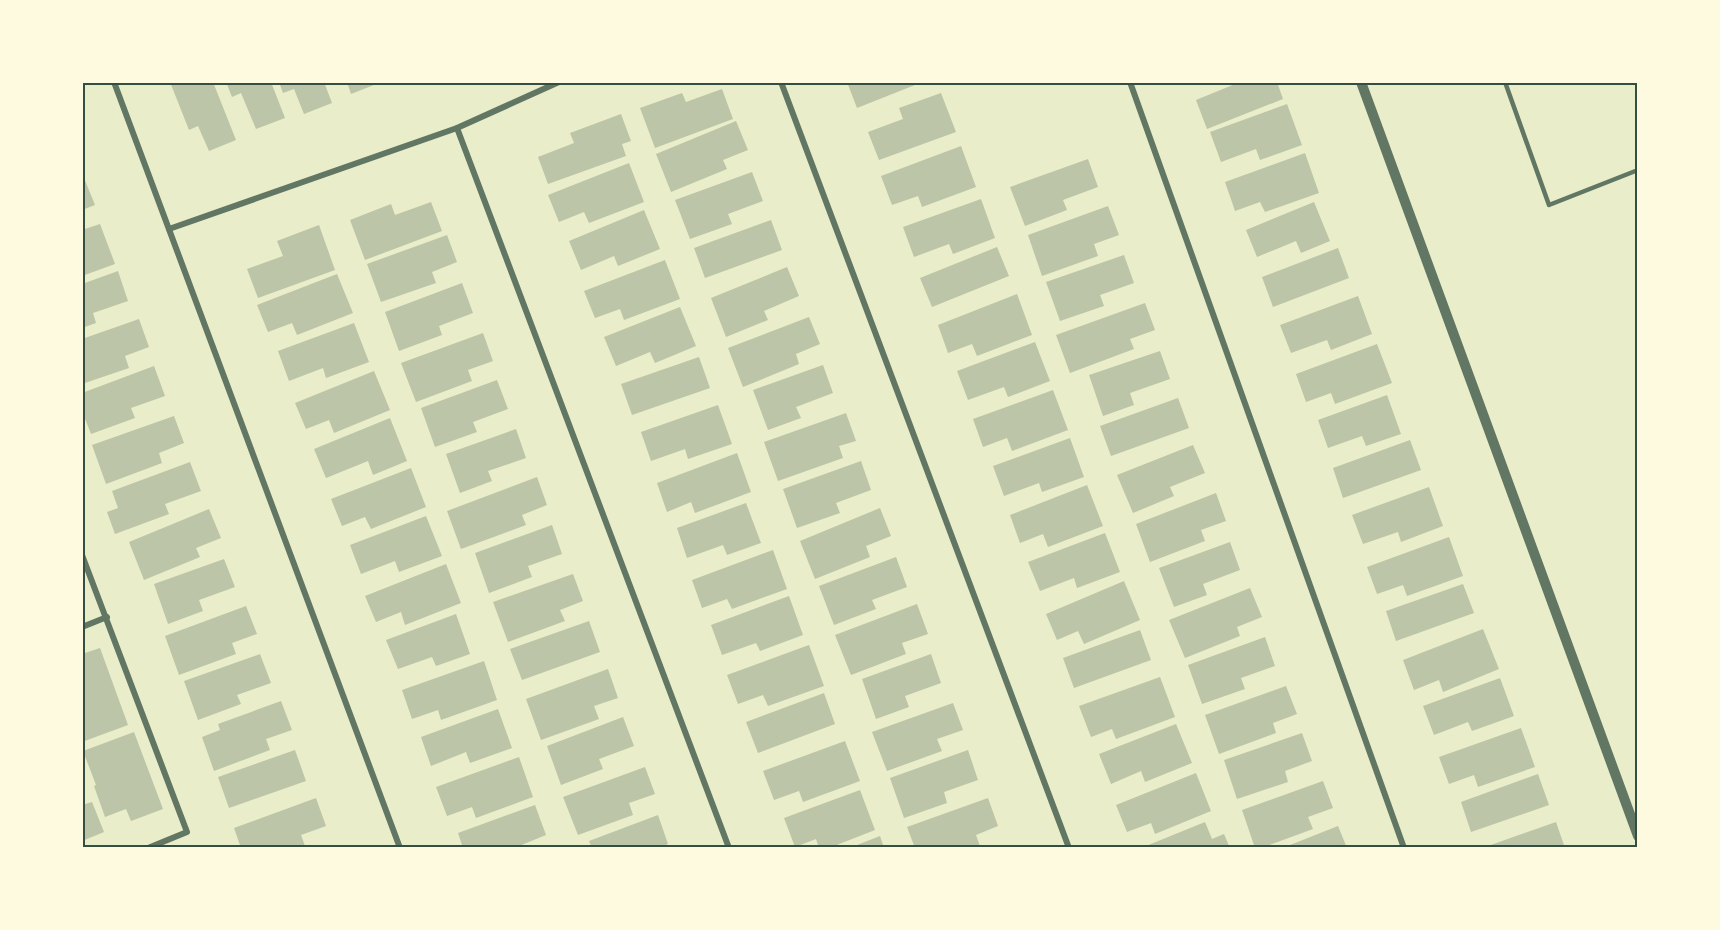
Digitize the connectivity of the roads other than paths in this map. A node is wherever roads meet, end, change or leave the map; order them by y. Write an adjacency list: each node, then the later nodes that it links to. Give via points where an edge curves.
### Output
1 (114, 82): 9 (street)
2 (559, 82): 7 (street)
3 (781, 82): 18 (street)
4 (1130, 82): 19 (street)
5 (1361, 82): 13 (street)
6 (1505, 82): 8 (lane, via 1549,205)
7 (457, 128): 9 (street); 17 (street)
8 (1638, 170)
9 (169, 230): 16 (street)
10 (82, 555): 11 (street)
11 (107, 617): 12 (street); 14 (street, via 187,832)
12 (82, 627)
13 (1637, 833)
14 (165, 844): 15 (street)
15 (148, 848)
16 (400, 848)
17 (729, 848)
18 (1070, 848)
19 (1404, 848)

